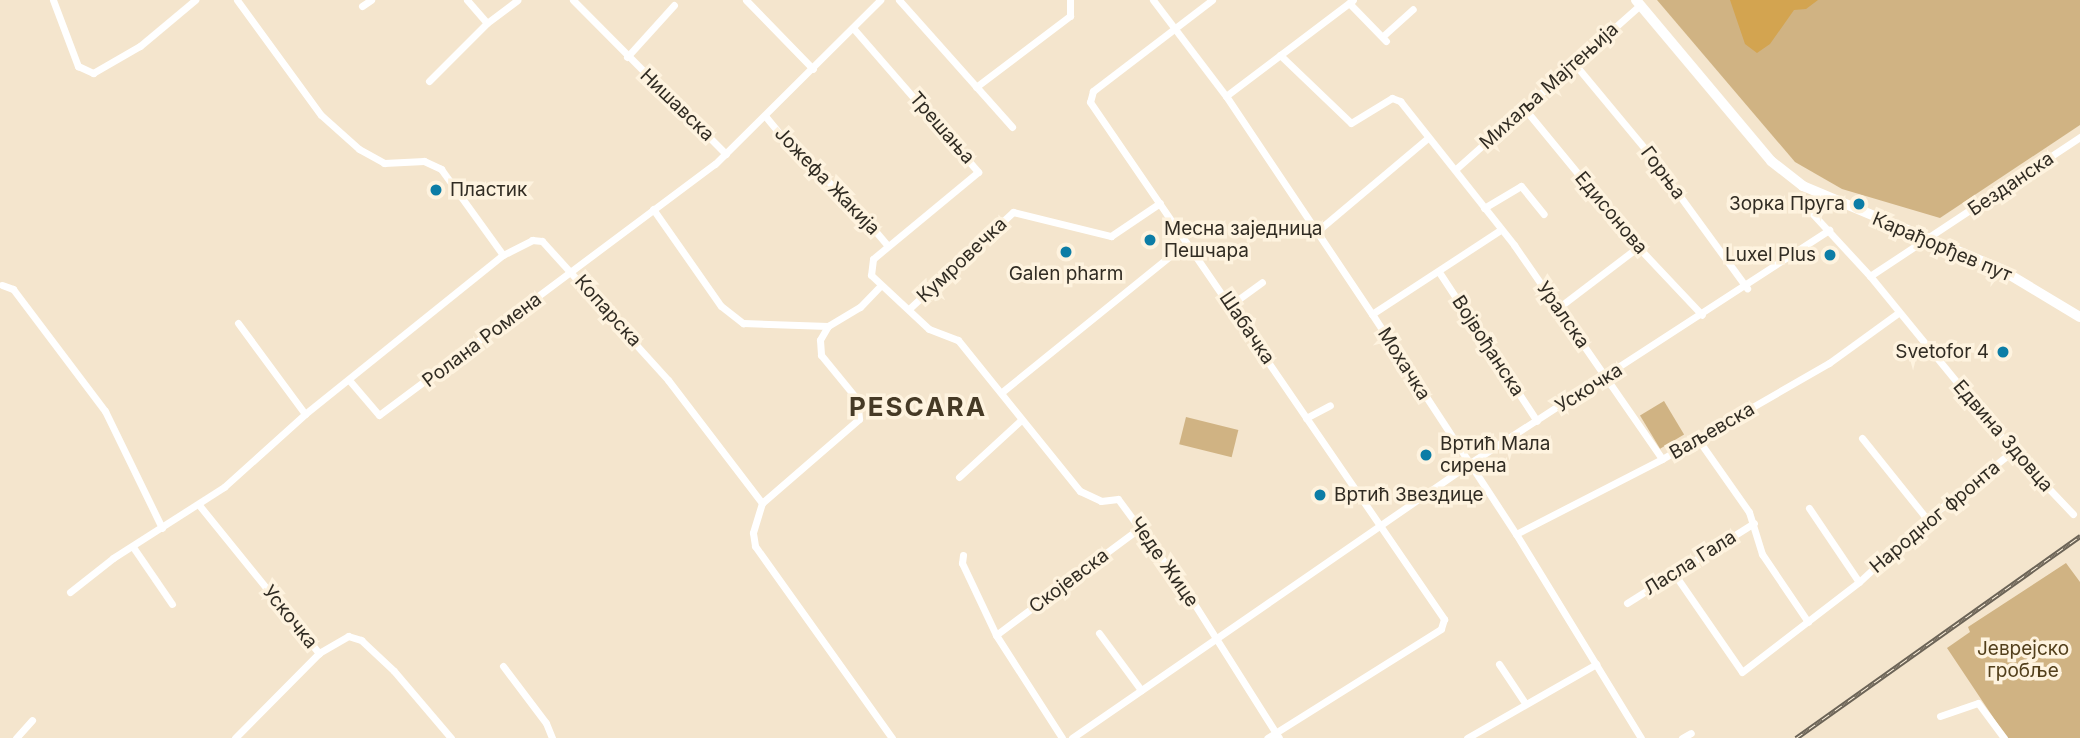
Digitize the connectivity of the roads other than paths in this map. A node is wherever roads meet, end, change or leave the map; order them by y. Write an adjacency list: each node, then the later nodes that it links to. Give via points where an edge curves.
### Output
1 (53, 0): 2 (street, via 78,66 93,73 140,46)
2 (195, 0)
3 (237, 0): 48 (street, via 321,115 359,149 384,163 424,161 442,169)
4 (371, 0): 17 (street)
5 (467, 0): 19 (street)
6 (517, 0): 19 (street)
7 (573, 0): 23 (street, Нишавска)
8 (746, 0): 25 (street)
9 (880, 0): 21 (street, Ролана Ромена)
10 (899, 0): 27 (street)
11 (1070, 0): 27 (street, via 1070,16)
12 (1153, 0): 20 (street, Мохачка)
13 (1212, 0): 20 (street)
14 (1351, 2): 18 (street, via 1384,38); 22 (street)
15 (1638, 3): 24 (street, Михаља Мајтењија); 44 (main road, Карађорђев пут, via 1772,160 1803,186)
16 (674, 5): 23 (street, Нишавска)
17 (362, 6)
18 (1413, 9)
19 (487, 23): 26 (street)
20 (1177, 27): 28 (street, Мохачка); 37 (street, Шабачка, via 1093,92 1090,102)
21 (853, 28): 25 (street, Ролана Ромена); 46 (street, Трешања, via 978,172)
22 (1280, 55): 28 (street); 33 (street, Уралска, via 1351,123 1392,98 1400,101)
23 (627, 57): 34 (street, Нишавска)
24 (1573, 62): 29 (street, Михаља Мајтењија); 55 (street, Горња, via 1647,151)
25 (813, 69): 30 (street, Ролана Ромена)
26 (429, 81)
27 (976, 88): 31 (street)
28 (1226, 96): 43 (street, Мохачка)
29 (1524, 107): 35 (street, Михаља Мајтењија); 47 (street, Едисонова)
30 (766, 117): 34 (street, Ролана Ромена); 46 (street, Јожефа Жакија)
31 (1012, 127)
32 (2080, 137): 44 (street, Безданска)
33 (1428, 138): 35 (street, Уралска); 43 (street)
34 (726, 154): 39 (street, Ролана Ромена)
35 (1457, 168): 38 (street, Уралска)
36 (1798, 198): 41 (street, Едвина Здовца)
37 (1160, 203): 45 (street, Шабачка); 57 (street, Кумровечка, via 1111,236 1013,212)
38 (1484, 208): 40 (street, via 1521,186); 42 (street, Уралска)
39 (653, 209): 49 (street, Ролана Ромена); 64 (street, via 705,286 735,319 750,325)
40 (1545, 214)
41 (1829, 230): 51 (street, Едвина Здовца); 55 (street, Ускочка)
42 (1499, 231): 50 (street); 58 (street, Уралска)
43 (1315, 233): 60 (street, Мохачка)
44 (1930, 239): 51 (street, Безданска); 62 (main road, Карађорђев пут, via 2000,269)
45 (1186, 243): 56 (street, Шабачка); 67 (street)
46 (888, 246): 54 (street, via 870,267)
47 (1638, 247): 58 (street); 61 (street, Едисонова)
48 (503, 255): 49 (street, Копарска, via 532,240 542,241); 66 (street)
49 (573, 272): 66 (street, Ролана Ромена, via 379,415); 79 (street, Копарска, via 668,380)
50 (1439, 272): 60 (street); 72 (street, Војвођанска)
51 (1870, 276): 59 (street, Едвина Здовца)
52 (1262, 282): 56 (street)
53 (2, 285): 87 (street, via 13,289 105,411)
54 (881, 285): 57 (street, Кумровечка); 64 (street, via 860,307)
55 (1747, 288): 61 (street, Ускочка)
56 (1232, 304): 70 (street, Шабачка)
57 (910, 308): 67 (street, Кумровечка, via 929,329 957,340)
58 (1558, 308): 65 (street, Уралска)
59 (1898, 313): 73 (street, Ваљевска, via 1829,363); 75 (street, Едвина Здовца)
60 (1372, 314): 77 (street, Мохачка)
61 (1702, 315): 65 (street, Ускочка)
62 (2080, 317)
63 (238, 323): 69 (street)
64 (828, 326): 79 (street, via 820,340 821,355 857,399 859,419)
65 (1607, 378): 72 (street, Ускочка); 76 (street, Уралска)
66 (349, 380): 69 (street)
67 (1002, 392): 71 (street, Кумровечка)
68 (1330, 405): 70 (street)
69 (305, 414): 80 (street)
70 (1306, 418): 85 (street, Шабачка)
71 (1020, 421): 78 (street); 86 (street, Чеде Жице, via 1080,491 1101,501 1118,499)
72 (1537, 421): 77 (street, Ускочка)
73 (1697, 438): 76 (street, Ваљевска); 84 (street)
74 (1862, 438): 83 (street)
75 (2012, 452): 82 (street, Едвина Здовца); 83 (street, Народног фронта)
76 (1662, 459): 88 (street, Ваљевска)
77 (1467, 465): 85 (street, Ускочка); 88 (street, Мохачка)
78 (959, 477)
79 (762, 503): 114 (street, via 755,520 755,546)
80 (199, 505): 87 (street); 100 (street, Ускочка)
81 (1810, 508): 92 (street, Народног фронта)
82 (2073, 514)
83 (1927, 519): 92 (street, Народног фронта)
84 (1754, 523): 91 (street, Ласла Гала); 96 (street, via 1762,554)
85 (1381, 524): 99 (street, Ускочка); 109 (street, Шабачка, via 1444,624)
86 (1142, 526): 98 (street, Скојевска); 99 (street, Чеде Жице)
87 (162, 528): 89 (street)
88 (1516, 534): 102 (street, Мохачка)
89 (133, 547): 93 (street); 95 (street)
90 (963, 555): 98 (street, via 962,564)
91 (1672, 572): 94 (street, Ласла Гала); 96 (street, Народног фронта, via 1742,672)
92 (1859, 582): 96 (street, Народног фронта)
93 (70, 592)
94 (1627, 603)
95 (172, 604)
96 (1808, 622)
97 (1099, 633): 104 (street)
98 (996, 635): 115 (street)
99 (1216, 639): 104 (street, Ускочка); 109 (street, Чеде Жице)
100 (319, 653): 111 (street); 112 (street, Ускочка, via 348,636 361,640)
101 (1499, 664): 105 (street)
102 (1596, 664): 105 (street); 119 (street, Мохачка)
103 (503, 666): 113 (street)
104 (1141, 690): 116 (street, Ускочка)
105 (1525, 703): 118 (street)
106 (1940, 716): 121 (street, via 1978,703)
107 (32, 720): 110 (street)
108 (1691, 733): 120 (street)
109 (1277, 735): 117 (street)
110 (16, 738)
111 (235, 738)
112 (451, 738)
113 (552, 738)
114 (892, 738)
115 (1062, 738)
116 (1072, 738)
117 (1267, 738)
118 (1467, 738)
119 (1641, 738)
120 (1682, 738)
121 (2004, 738)

